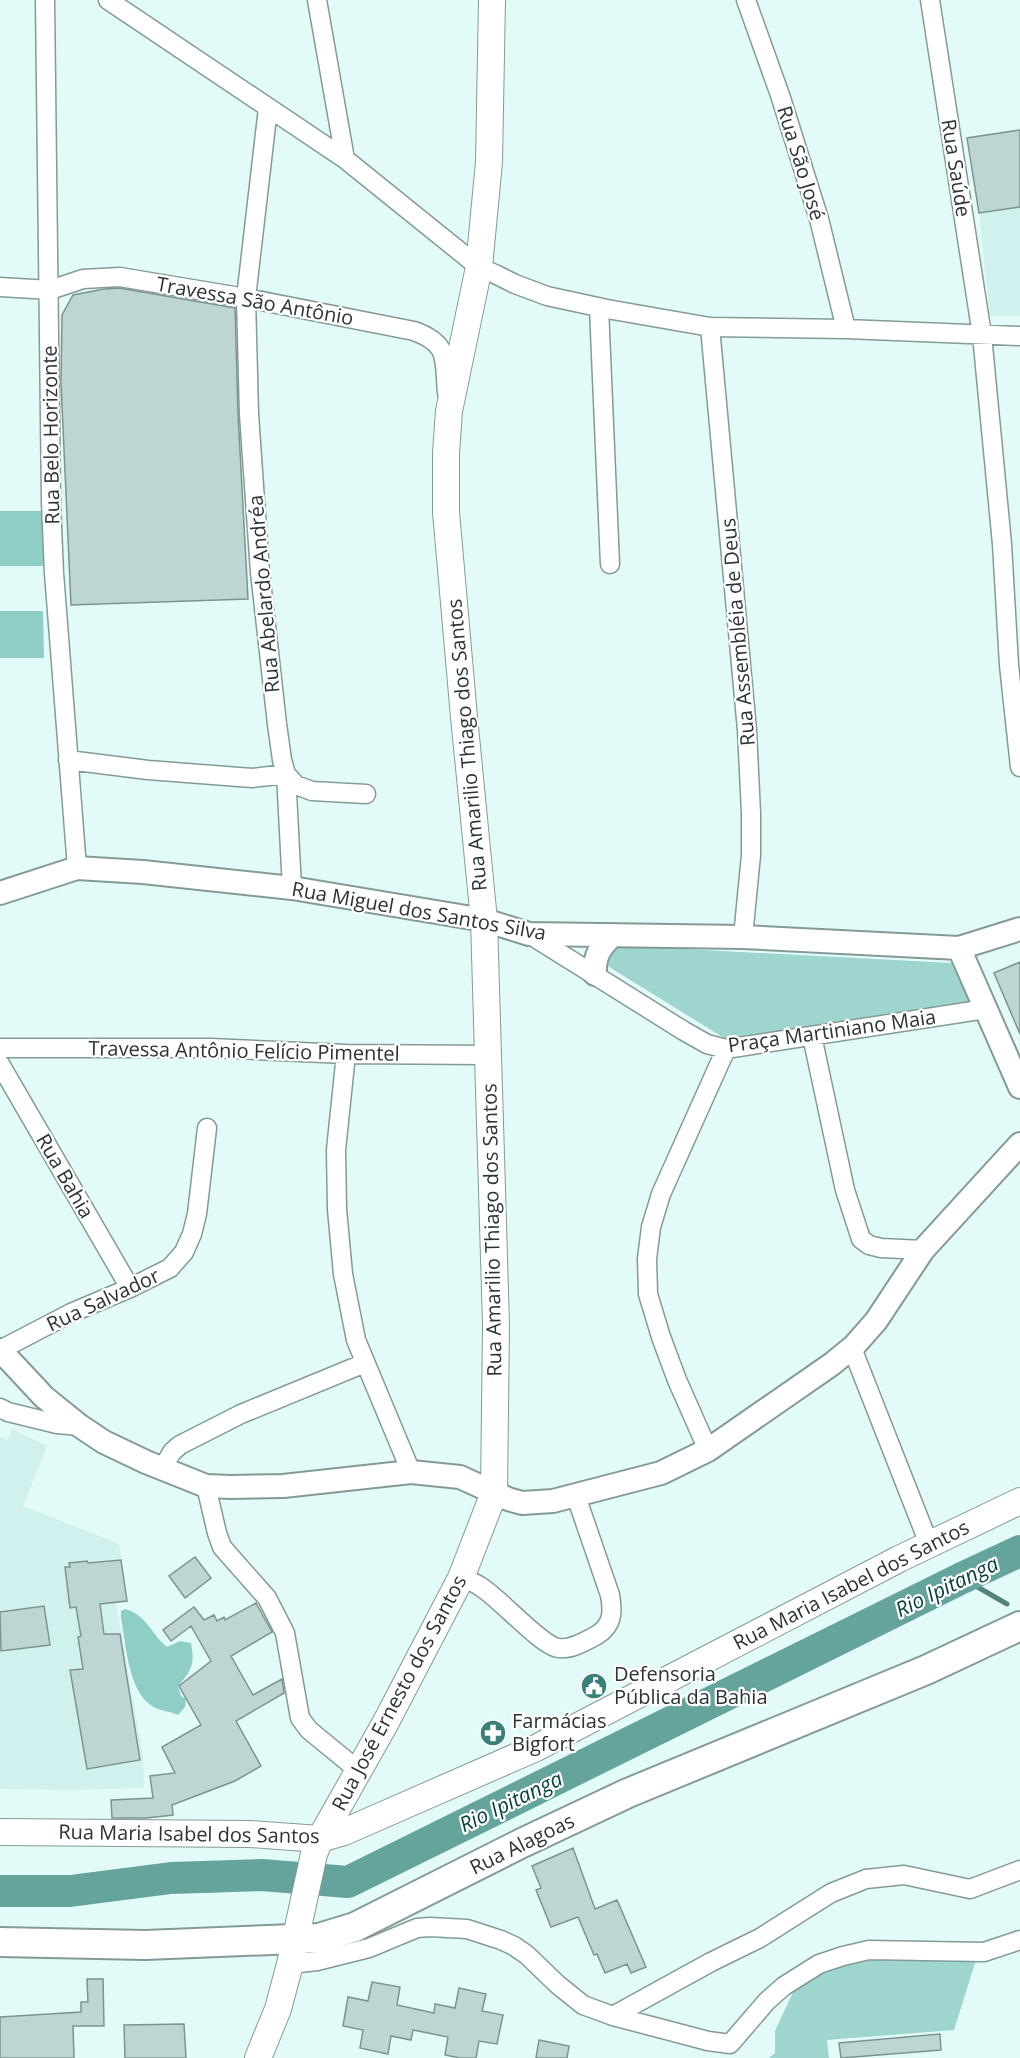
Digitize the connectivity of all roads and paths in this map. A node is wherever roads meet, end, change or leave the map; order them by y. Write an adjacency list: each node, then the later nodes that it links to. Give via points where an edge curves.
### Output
1 (45, 0): 11 (street, Rua Belo Horizonte)
2 (108, 0): 7 (street)
3 (317, 0): 8 (street)
4 (492, 0): 9 (main road, Rua Amarilio Thiago dos Santos, via 489,162)
5 (746, 0): 15 (street, Rua São José, via 819,219)
6 (930, 0): 16 (street, Rua Saúde)
7 (268, 108): 8 (street); 12 (street, Rua Abelardo Andréa)
8 (345, 159): 9 (street)
9 (478, 267): 13 (street, via 548,296); 18 (main road, Rua Amarilio Thiago dos Santos)
10 (0, 287): 11 (street, Travessa São Antônio)
11 (50, 290): 12 (street, Travessa São Antônio, via 83,279 120,277); 20 (street, Rua Belo Horizonte, via 51,502)
12 (246, 298): 18 (street, Travessa São Antônio, via 429,336 444,352); 22 (street, Rua Abelardo Andréa, via 260,572)
13 (599, 308): 14 (street); 19 (street)
14 (710, 327): 15 (street); 31 (street, Rua Assembléia de Deus, via 747,730 751,855)
15 (846, 329): 16 (street)
16 (982, 335): 17 (street); 21 (street, Rua Saúde)
17 (1020, 336)
18 (449, 411): 27 (main road, Rua Amarilio Thiago dos Santos, via 446,512)
19 (610, 564)
20 (68, 760): 22 (street, via 252,778); 24 (street, Rua Belo Horizonte)
21 (1020, 767)
22 (286, 774): 23 (street, via 296,785 312,790); 25 (street, Rua Abelardo Andréa)
23 (366, 794)
24 (77, 868): 25 (street, Rua Miguel dos Santos Silva); 26 (street, Rua Miguel dos Santos Silva)
25 (292, 888): 27 (street, Rua Miguel dos Santos Silva)
26 (0, 893)
27 (484, 920): 29 (street, Rua Miguel dos Santos Silva); 39 (main road, Rua Amarilio Thiago dos Santos)
28 (1020, 929): 32 (street, Rua Miguel dos Santos Silva)
29 (529, 934): 30 (street, Rua Miguel dos Santos Silva); 33 (street, Praça Martiniano Maia)
30 (613, 935): 31 (street, Rua Miguel dos Santos Silva); 33 (street, via 598,951)
31 (744, 938): 32 (street, Rua Miguel dos Santos Silva)
32 (958, 948): 34 (street)
33 (595, 974): 37 (street, Praça Martiniano Maia, via 707,1044)
34 (986, 1009): 35 (street, Praça Martiniano Maia); 41 (street)
35 (812, 1036): 37 (street, Praça Martiniano Maia); 44 (street, via 845,1190 861,1239 881,1248)
36 (0, 1048): 38 (street, Travessa Antônio Felício Pimentel, via 211,1048)
37 (726, 1049): 51 (street, via 661,1194 647,1259 648,1294 661,1337)
38 (346, 1054): 39 (street, Travessa Antônio Felício Pimentel); 48 (street, via 336,1150 337,1209 343,1274 356,1340)
39 (487, 1055): 55 (main road, Rua Amarilio Thiago dos Santos, via 496,1325)
40 (0, 1064): 45 (street, Rua Bahia)
41 (1020, 1087)
42 (207, 1128): 45 (street, Rua Salvador, via 192,1234 170,1268)
43 (1020, 1144): 44 (street)
44 (923, 1250): 46 (street, via 876,1321)
45 (130, 1288): 47 (street, Rua Salvador)
46 (852, 1347): 51 (street); 58 (street)
47 (0, 1350): 50 (street, via 44,1396)
48 (365, 1363): 52 (street, via 241,1414 180,1445); 53 (street)
49 (0, 1408): 50 (street, via 57,1424)
50 (80, 1426): 52 (street, via 104,1442)
51 (708, 1450): 56 (street, via 661,1473)
52 (162, 1468): 54 (street)
53 (411, 1472): 54 (street, via 283,1486); 55 (street, via 460,1478)
54 (206, 1486): 61 (street, via 222,1548 267,1598 285,1633 300,1718)
55 (494, 1493): 56 (street, via 522,1503); 59 (main road, Rua José Ernesto dos Santos)
56 (576, 1496): 59 (street, via 613,1611 609,1625 598,1634 568,1648 556,1648 479,1586)
57 (1020, 1501): 58 (main road, Rua Maria Isabel dos Santos)
58 (929, 1544): 63 (main road, Rua Maria Isabel dos Santos, via 536,1748)
59 (461, 1578): 61 (main road, Rua José Ernesto dos Santos)
60 (1020, 1626): 65 (main road, Rua Alagoas, via 926,1670 628,1793 355,1927 319,1938)
61 (359, 1771): 63 (main road, Rua José Ernesto dos Santos)
62 (0, 1832): 63 (main road, Rua Maria Isabel dos Santos, via 250,1834)
63 (317, 1847): 65 (main road, Rua José Ernesto dos Santos)
64 (1020, 1870): 69 (street, via 970,1889 904,1875 866,1879 831,1893 760,1938)
65 (295, 1939): 67 (main road, Rua Alagoas, via 145,1945); 68 (main road, Rua José Ernesto dos Santos); 69 (street, via 317,1961 369,1948 417,1928 467,1929 514,1946 583,2005)
66 (1020, 1940): 69 (street, via 984,1952 869,1950 819,1964 767,2001 730,2044)
67 (0, 1942)
68 (278, 2009): 70 (main road, Rua José Ernesto dos Santos); 71 (main road, Rua José Ernesto dos Santos)
69 (613, 2016)
70 (258, 2058)
71 (276, 2058)

